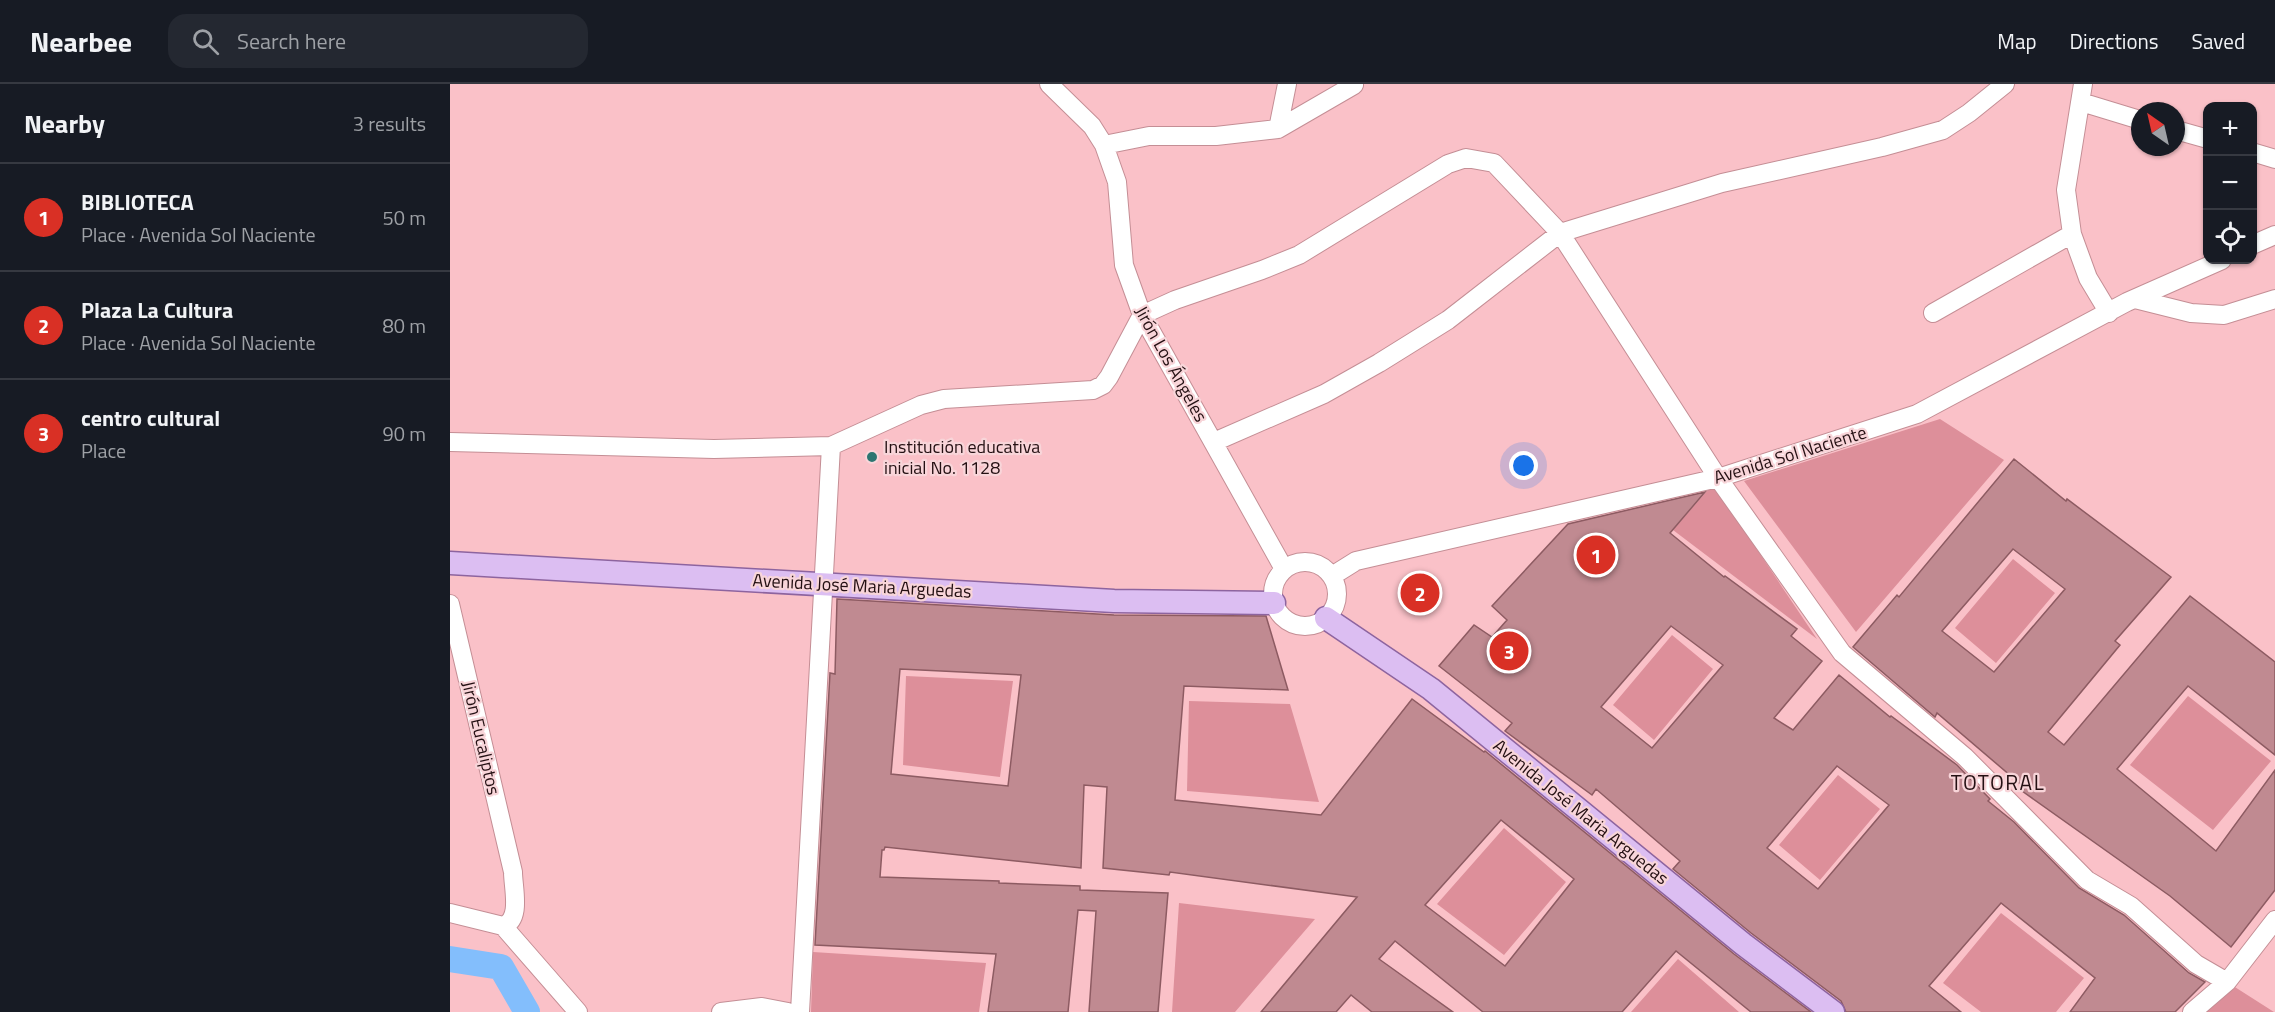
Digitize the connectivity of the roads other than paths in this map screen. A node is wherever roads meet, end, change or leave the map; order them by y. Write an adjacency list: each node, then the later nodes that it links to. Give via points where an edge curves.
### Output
1 (1050, 84): 11 (street, Jirón Los Ángeles, via 1092,126)
2 (1287, 84): 8 (street)
3 (2004, 84): 14 (street, via 1943,130 1722,183)
4 (2084, 84): 6 (street)
5 (1354, 85): 8 (street)
6 (2081, 102): 7 (street); 15 (street, via 2066,190)
7 (2131, 117)
8 (1278, 129): 11 (street, via 1216,136 1149,136)
9 (2185, 133): 10 (street)
10 (2203, 138)
11 (1104, 145): 23 (street, Jirón Los Ángeles, via 1117,182 1124,265)
12 (2257, 153): 13 (street)
13 (2275, 159)
14 (1560, 233): 23 (street, via 1494,163 1466,158 1448,164 1299,255); 25 (street, via 1448,321 1379,363 1324,394); 27 (street)
15 (2072, 234): 21 (street); 22 (street, via 2088,278)
16 (2275, 235): 17 (street)
17 (2257, 243)
18 (2213, 264): 19 (street, Avenida Sol Naciente)
19 (2135, 299): 20 (street, via 2191,313 2224,315); 22 (street, Avenida Sol Naciente)
20 (2275, 299)
21 (1933, 313)
22 (2109, 313): 27 (street, Avenida Sol Naciente, via 1917,414)
23 (1142, 315): 25 (street, Jirón Los Ángeles); 26 (street, via 1109,377 1093,390 944,399 921,405)
24 (450, 442): 26 (street, via 714,449)
25 (1214, 442): 29 (street, Jirón Los Ángeles)
26 (831, 446): 31 (street)
27 (1718, 478): 30 (street, Avenida Sol Naciente, via 1356,561); 38 (street, via 1842,653 1965,757 2087,880 2131,906 2196,964)
28 (450, 563): 31 (main road, Avenida José Maria Arguedas)
29 (1284, 569): 30 (street, via 1304,561 1315,563); 32 (street, via 1274,584)
30 (1332, 576): 34 (street, via 1337,594)
31 (824, 584): 32 (main road, Avenida José Maria Arguedas, via 1114,601); 42 (street)
32 (1274, 603): 34 (street, via 1279,613 1296,625 1317,624)
33 (450, 604): 37 (street, Jirón Eucaliptos, via 513,872 515,916)
34 (1326, 618): 43 (main road, Avenida José Maria Arguedas, via 1431,689 1743,944)
35 (450, 913): 37 (street)
36 (2275, 920): 38 (street)
37 (503, 926): 39 (street)
38 (2227, 982): 44 (street)
39 (578, 1012)
40 (721, 1012): 41 (street, via 762,1007)
41 (788, 1012)
42 (800, 1012)
43 (1833, 1012)
44 (2192, 1012)

